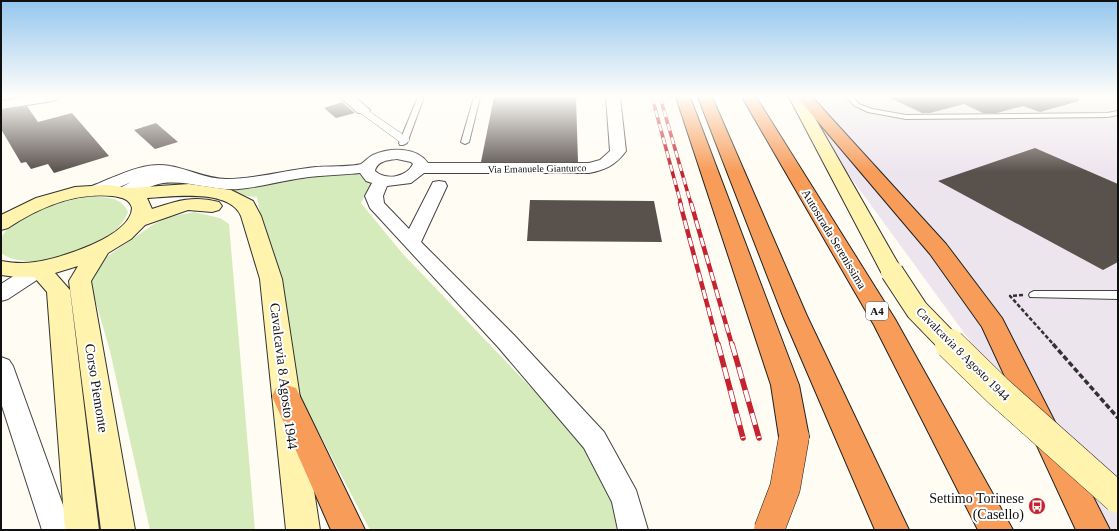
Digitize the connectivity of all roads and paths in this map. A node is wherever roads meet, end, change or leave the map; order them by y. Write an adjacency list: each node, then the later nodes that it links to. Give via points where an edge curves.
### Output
1 (374, 122): 11 (street)
2 (411, 122): 11 (lane)
3 (470, 122): 10 (lane)
4 (615, 122): 13 (street, Via Emanuele Gianturco, via 618,152 612,160 601,166)
5 (692, 122): 40 (highway, bridge, via 784,385 794,437 785,488)
6 (715, 122): 41 (highway, via 795,316)
7 (764, 122): 42 (highway, Autostrada Serenissima / A4, via 886,325)
8 (810, 122): 34 (main road, Cavalcavia 8 Agosto 1944, bridge, via 892,272 918,310 998,391)
9 (826, 122): 43 (highway, via 938,249 993,324)
10 (465, 142)
11 (400, 148): 12 (street, via 375,160); 13 (street, via 420,161)
12 (367, 168): 14 (street, via 304,172 238,184); 15 (street, via 369,176)
13 (420, 168): 15 (street, via 405,179)
14 (190, 178): 17 (street, via 167,170 156,170); 18 (street, via 158,178 135,186)
15 (381, 181): 24 (street, via 374,196 376,204)
16 (439, 186): 24 (street)
17 (98, 190): 18 (main road, Cavalcavia 8 Agosto 1944); 19 (main road, Cavalcavia 8 Agosto 1944)
18 (126, 193): 21 (main road, via 139,200 142,209); 23 (main road, Cavalcavia 8 Agosto 1944, via 189,190 224,194 246,206)
19 (37, 204): 20 (main road); 22 (main road)
20 (1, 211)
21 (139, 220): 23 (main road, via 187,204 202,204 224,209); 25 (main road, via 130,230)
22 (1, 224)
23 (255, 224): 32 (main road, Cavalcavia 8 Agosto 1944, via 271,279)
24 (411, 243): 39 (street, via 506,341 594,440 626,500)
25 (99, 250): 26 (main road, via 66,262); 36 (main road, Corso Piemonte, via 80,281)
26 (39, 268): 27 (main road); 28 (street); 35 (main road, via 58,290)
27 (2, 271)
28 (1, 294)
29 (1034, 295): 30 (lane); 33 (path, via 1010,296)
30 (1118, 295)
31 (1, 366): 35 (street)
32 (286, 396): 37 (main road, Cavalcavia 8 Agosto 1944); 38 (highway)
33 (1118, 418)
34 (1118, 498)
35 (61, 529)
36 (118, 530)
37 (303, 530)
38 (348, 530)
39 (633, 530)
40 (769, 530)
41 (892, 530)
42 (996, 530)
43 (1094, 530)

